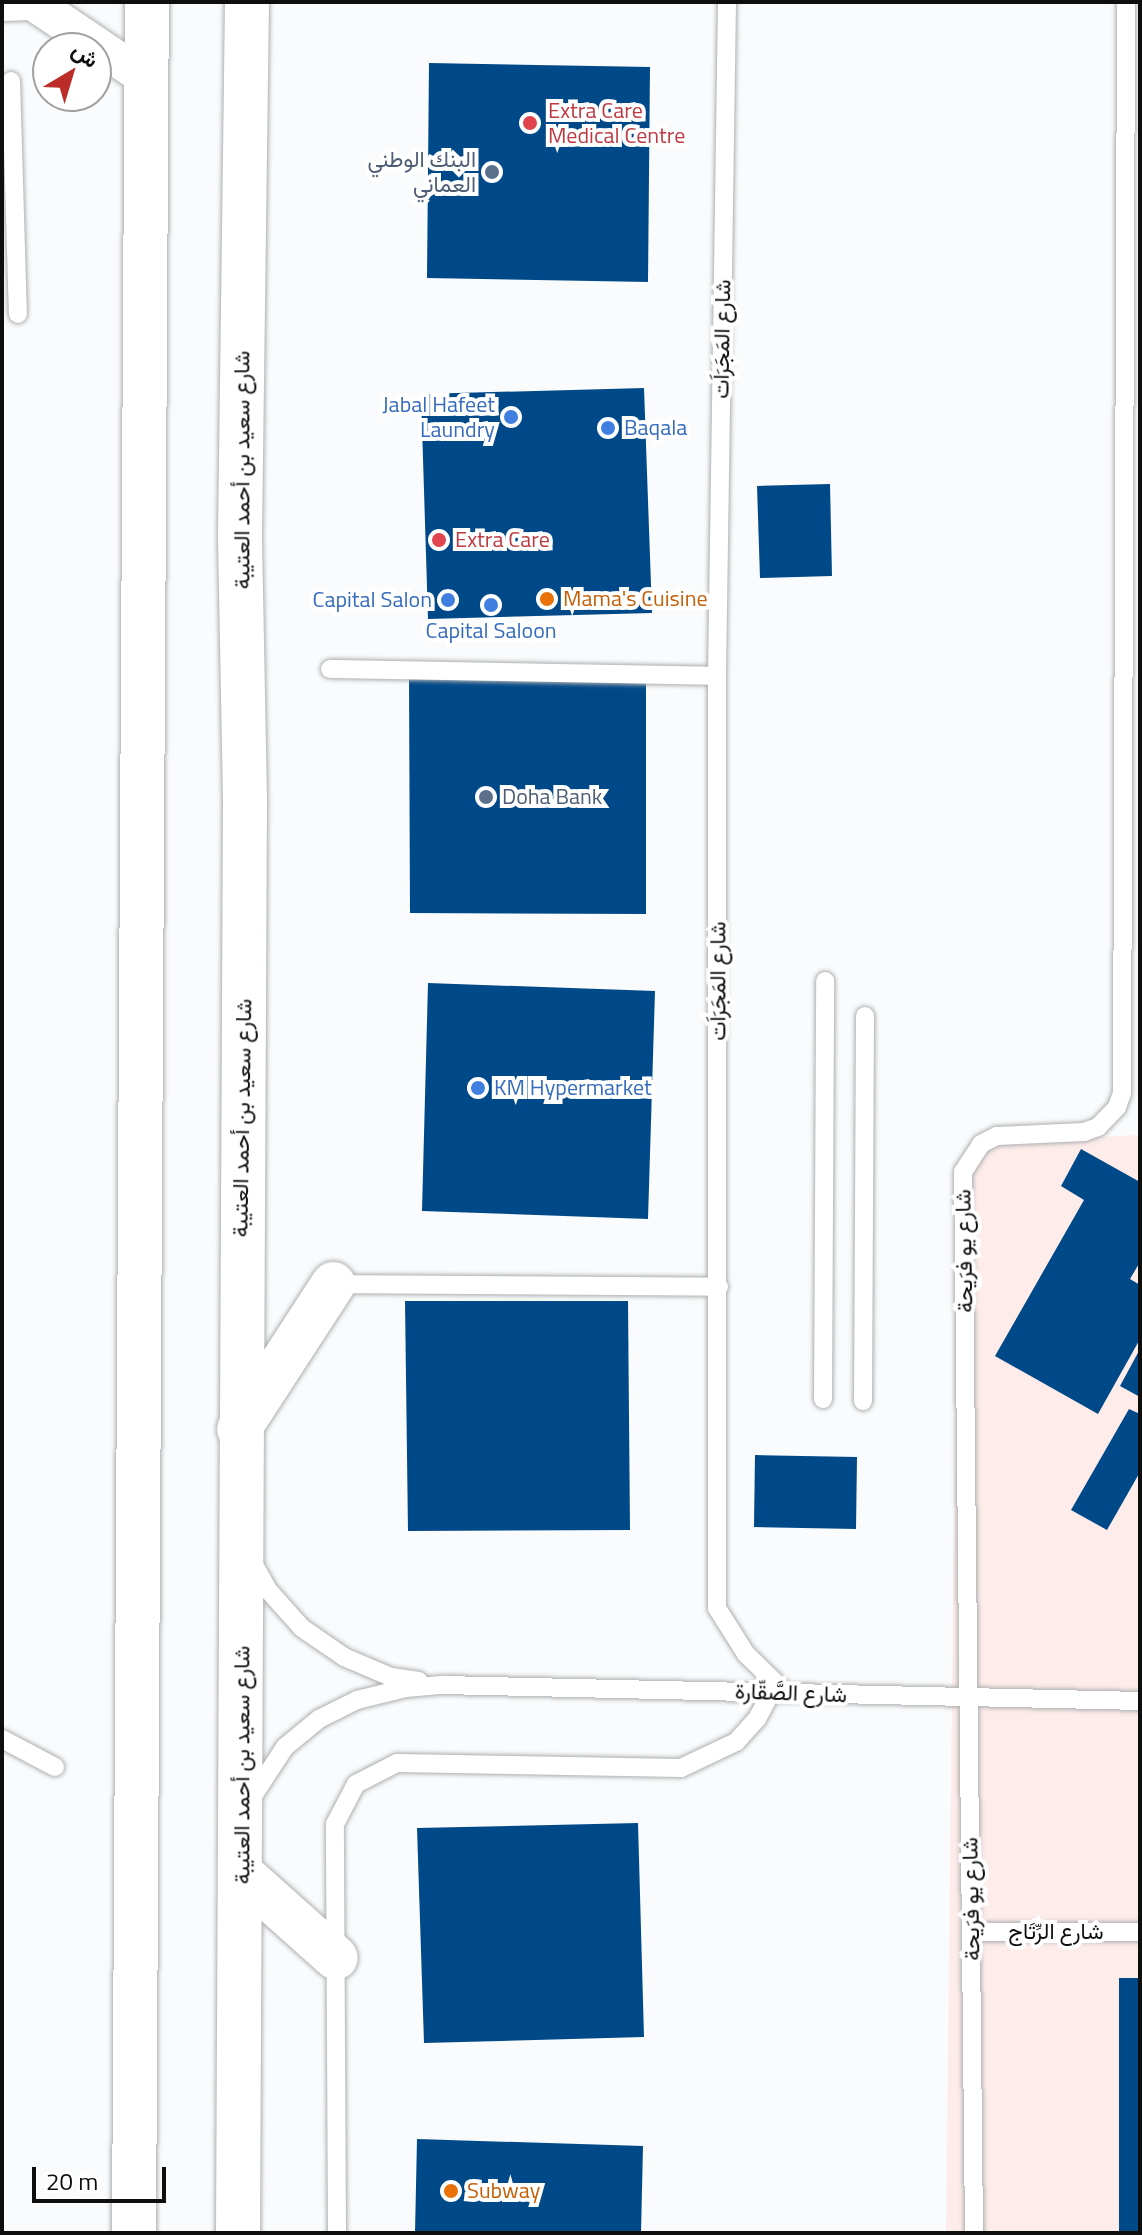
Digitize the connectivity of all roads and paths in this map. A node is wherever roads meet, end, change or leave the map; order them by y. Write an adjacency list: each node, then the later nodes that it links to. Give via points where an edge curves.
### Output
1 (147, 2): 6 (main road)
2 (247, 2): 17 (main road, شارع سعيد بن أحمد العتيبة)
3 (727, 2): 10 (lane, شارع المَجَرَاَت)
4 (1126, 2): 21 (lane, شارع يو فرَيحة, via 1122,1093 1098,1127 997,1136 981,1144 963,1172)
5 (24, 3): 6 (street)
6 (147, 79): 30 (main road)
7 (11, 81): 8 (lane)
8 (18, 314)
9 (330, 669): 10 (lane)
10 (717, 676): 14 (lane, شارع المَجَرَاَت)
11 (825, 981): 15 (lane)
12 (865, 1016): 16 (lane)
13 (333, 1284): 14 (lane); 17 (main road)
14 (719, 1287): 20 (lane, شارع المَجَرَاَت, via 717,1608)
15 (823, 1399)
16 (863, 1401)
17 (239, 1429): 18 (main road, شارع سعيد بن أحمد العتيبة)
18 (243, 1545): 19 (lane, شارع الصَّقّارة, via 268,1590 302,1628 344,1657 391,1677); 25 (main road, شارع سعيد بن أحمد العتيبة)
19 (442, 1685): 20 (lane, شارع الصَّقّارة); 25 (lane, شارع الصَّقّارة, via 357,1700 319,1719 285,1747)
20 (778, 1693): 21 (lane, شارع الصَّقّارة); 29 (lane, via 736,1742 681,1768 397,1763 375,1770 356,1784 335,1824)
21 (969, 1698): 22 (lane, شارع الصَّقّارة); 27 (lane, شارع يو فرَيحة)
22 (1140, 1701)
23 (2, 1739): 24 (lane)
24 (55, 1767)
25 (241, 1820): 26 (main road, شارع سعيد بن أحمد العتيبة)
26 (241, 1873): 29 (main road); 31 (main road, شارع سعيد بن أحمد العتيبة)
27 (971, 1932): 28 (lane, شارع الرِّتَاج); 33 (lane, شارع يو فرَيحة)
28 (1140, 1932)
29 (336, 1958): 32 (lane)
30 (134, 2233)
31 (238, 2233)
32 (337, 2233)
33 (974, 2233)

